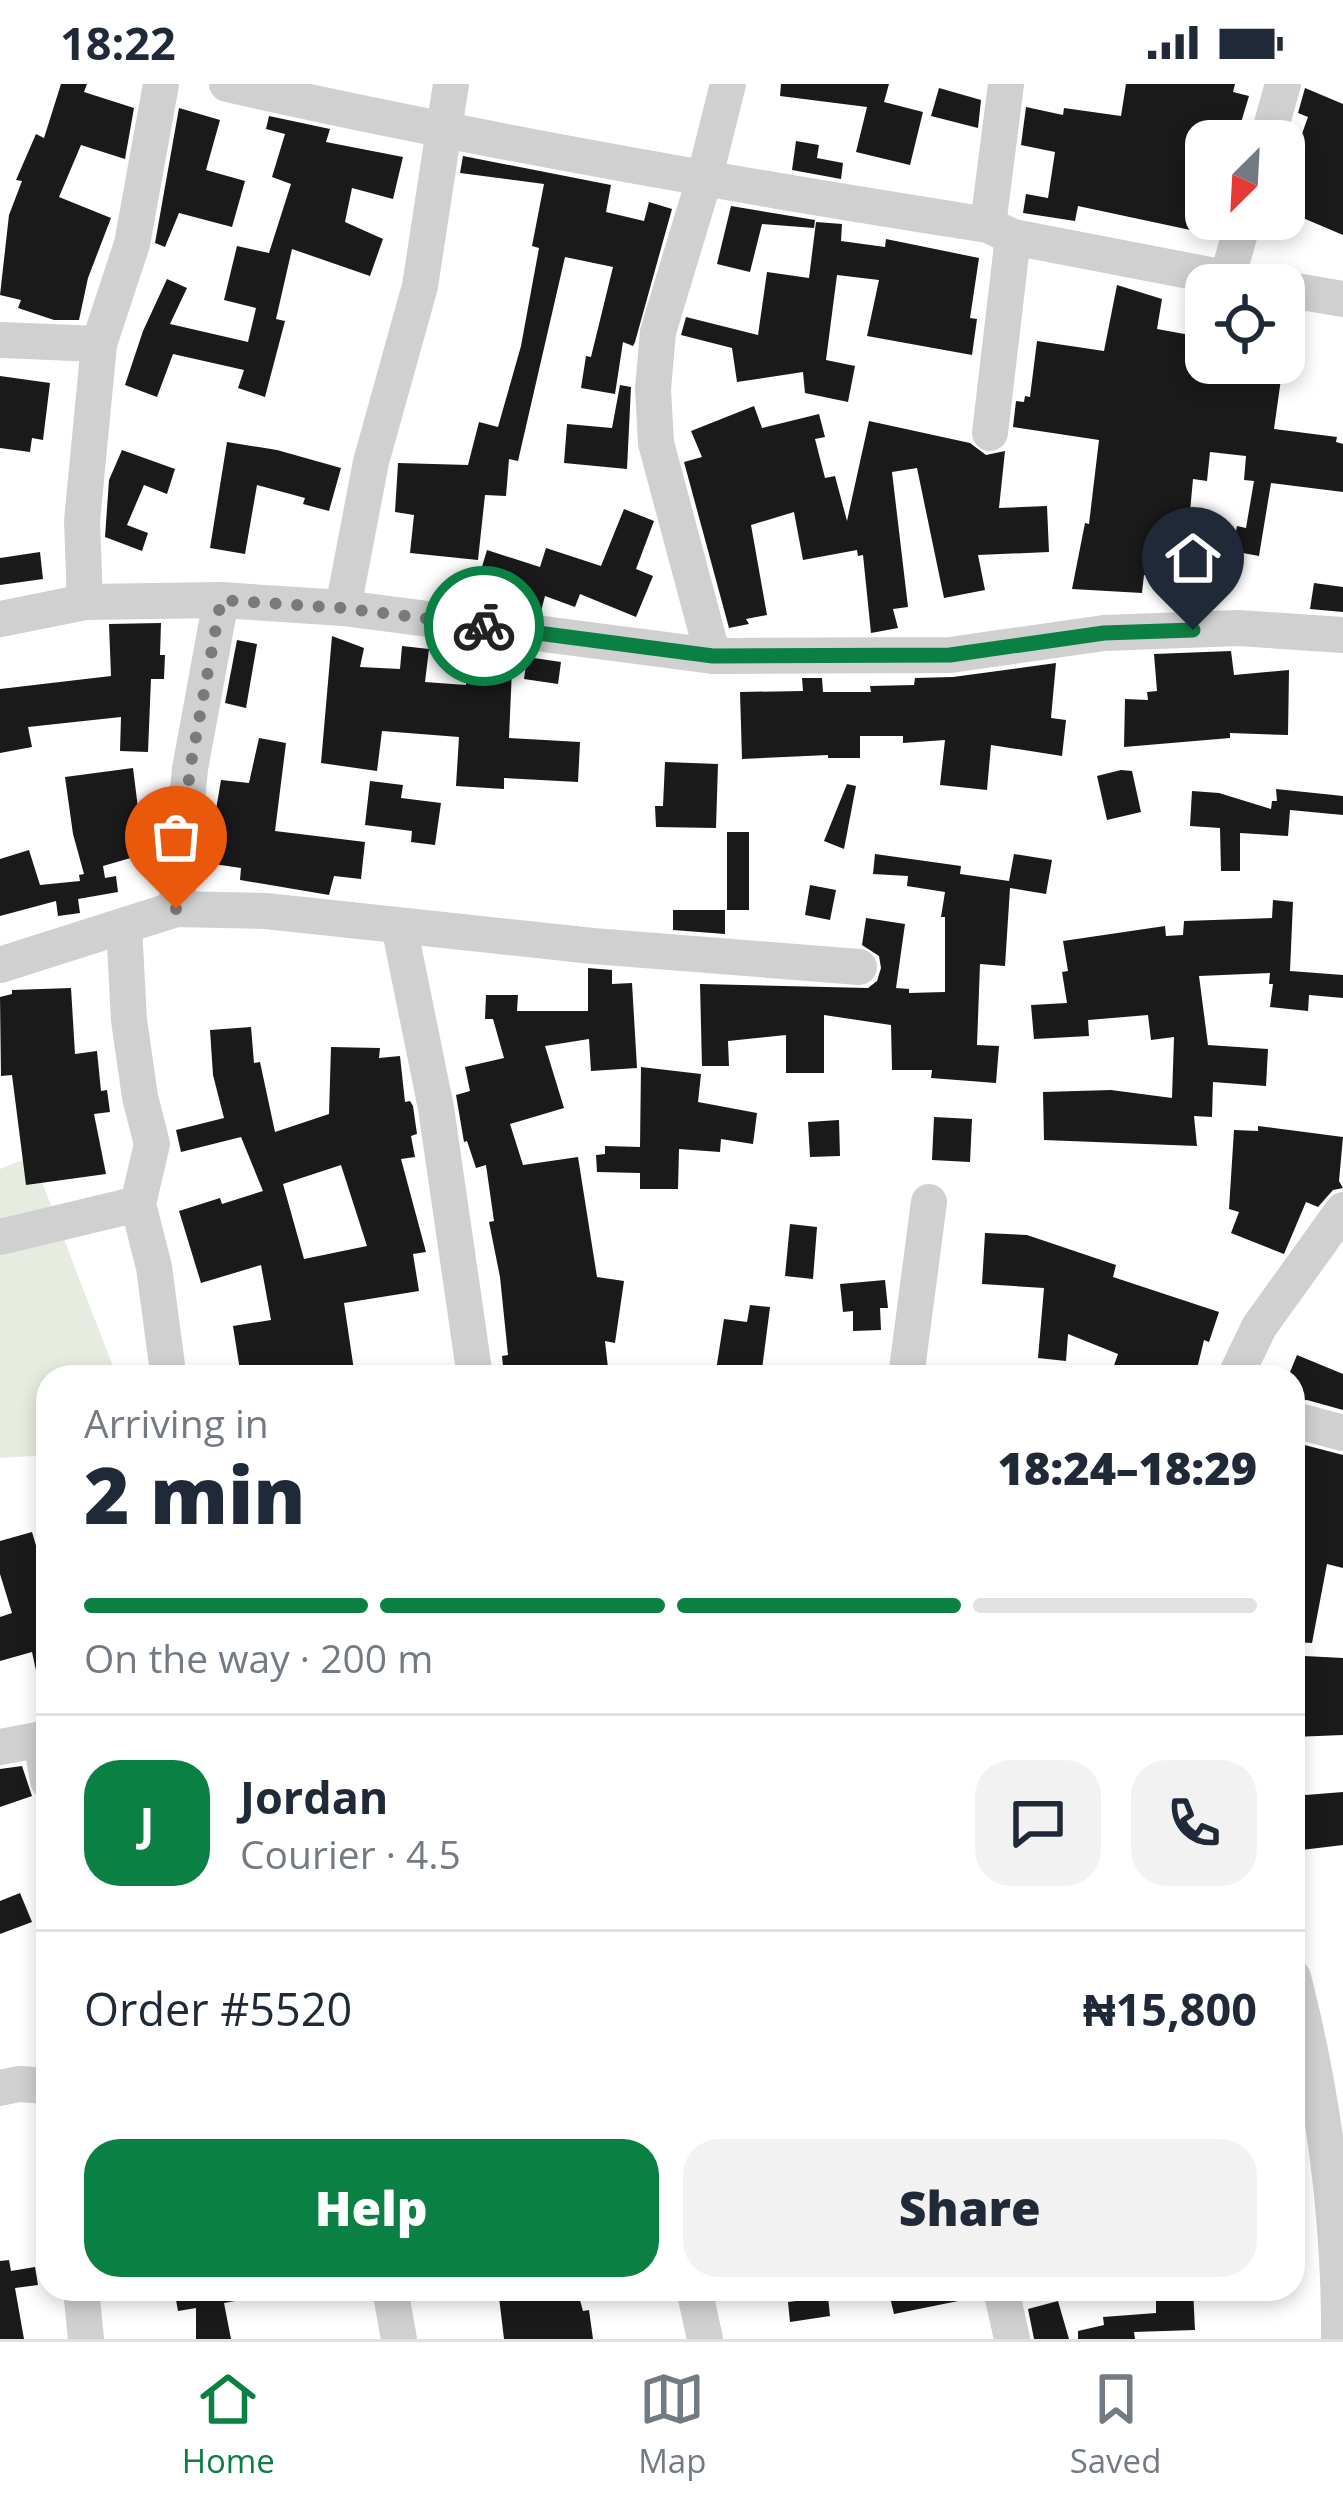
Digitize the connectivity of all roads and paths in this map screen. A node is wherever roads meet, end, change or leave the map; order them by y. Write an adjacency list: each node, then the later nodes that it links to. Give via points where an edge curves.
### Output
1 (161, 84): 15 (street, via 132,244)
2 (227, 84): 8 (street)
3 (451, 84): 8 (street)
4 (728, 84): 9 (street)
5 (1006, 84): 10 (street)
6 (1283, 84): 7 (street)
7 (1273, 120)
8 (445, 133): 9 (street); 19 (street, via 420,286 371,462)
9 (704, 180): 10 (street); 22 (street, via 658,332 653,389 656,443)
10 (1000, 231): 11 (street); 16 (street)
11 (1185, 270)
12 (1305, 292): 13 (street)
13 (1343, 298)
14 (0, 340): 15 (street)
15 (99, 344): 18 (street, via 82,521)
16 (990, 433)
17 (221, 600): 18 (street); 19 (street); 23 (street, via 190,769)
18 (85, 602): 20 (street)
19 (343, 608): 22 (street)
20 (0, 619)
21 (1343, 634): 22 (street, via 1238,628 1104,633 950,655)
22 (713, 656)
23 (176, 909): 24 (street); 25 (street)
24 (124, 926): 26 (street); 29 (street, via 129,1020 152,1144)
25 (399, 926): 27 (street); 33 (street, via 436,1108)
26 (0, 965)
27 (859, 967)
28 (929, 1202): 34 (street)
29 (138, 1204): 31 (street); 32 (street)
30 (1343, 1210): 35 (street)
31 (0, 1237)
32 (167, 1365)
33 (473, 1365)
34 (908, 1365)
35 (1241, 1365)
36 (1305, 1423): 37 (street)
37 (1343, 1433)
38 (36, 1740): 39 (street)
39 (0, 1747)
40 (1305, 2024): 43 (street)
41 (36, 2085): 42 (street)
42 (0, 2088)
43 (1335, 2168): 52 (street)
44 (82, 2301): 48 (street)
45 (392, 2301): 49 (street)
46 (697, 2301): 50 (street)
47 (1004, 2301): 51 (street)
48 (86, 2339)
49 (399, 2339)
50 (705, 2339)
51 (1012, 2339)
52 (1339, 2339)

